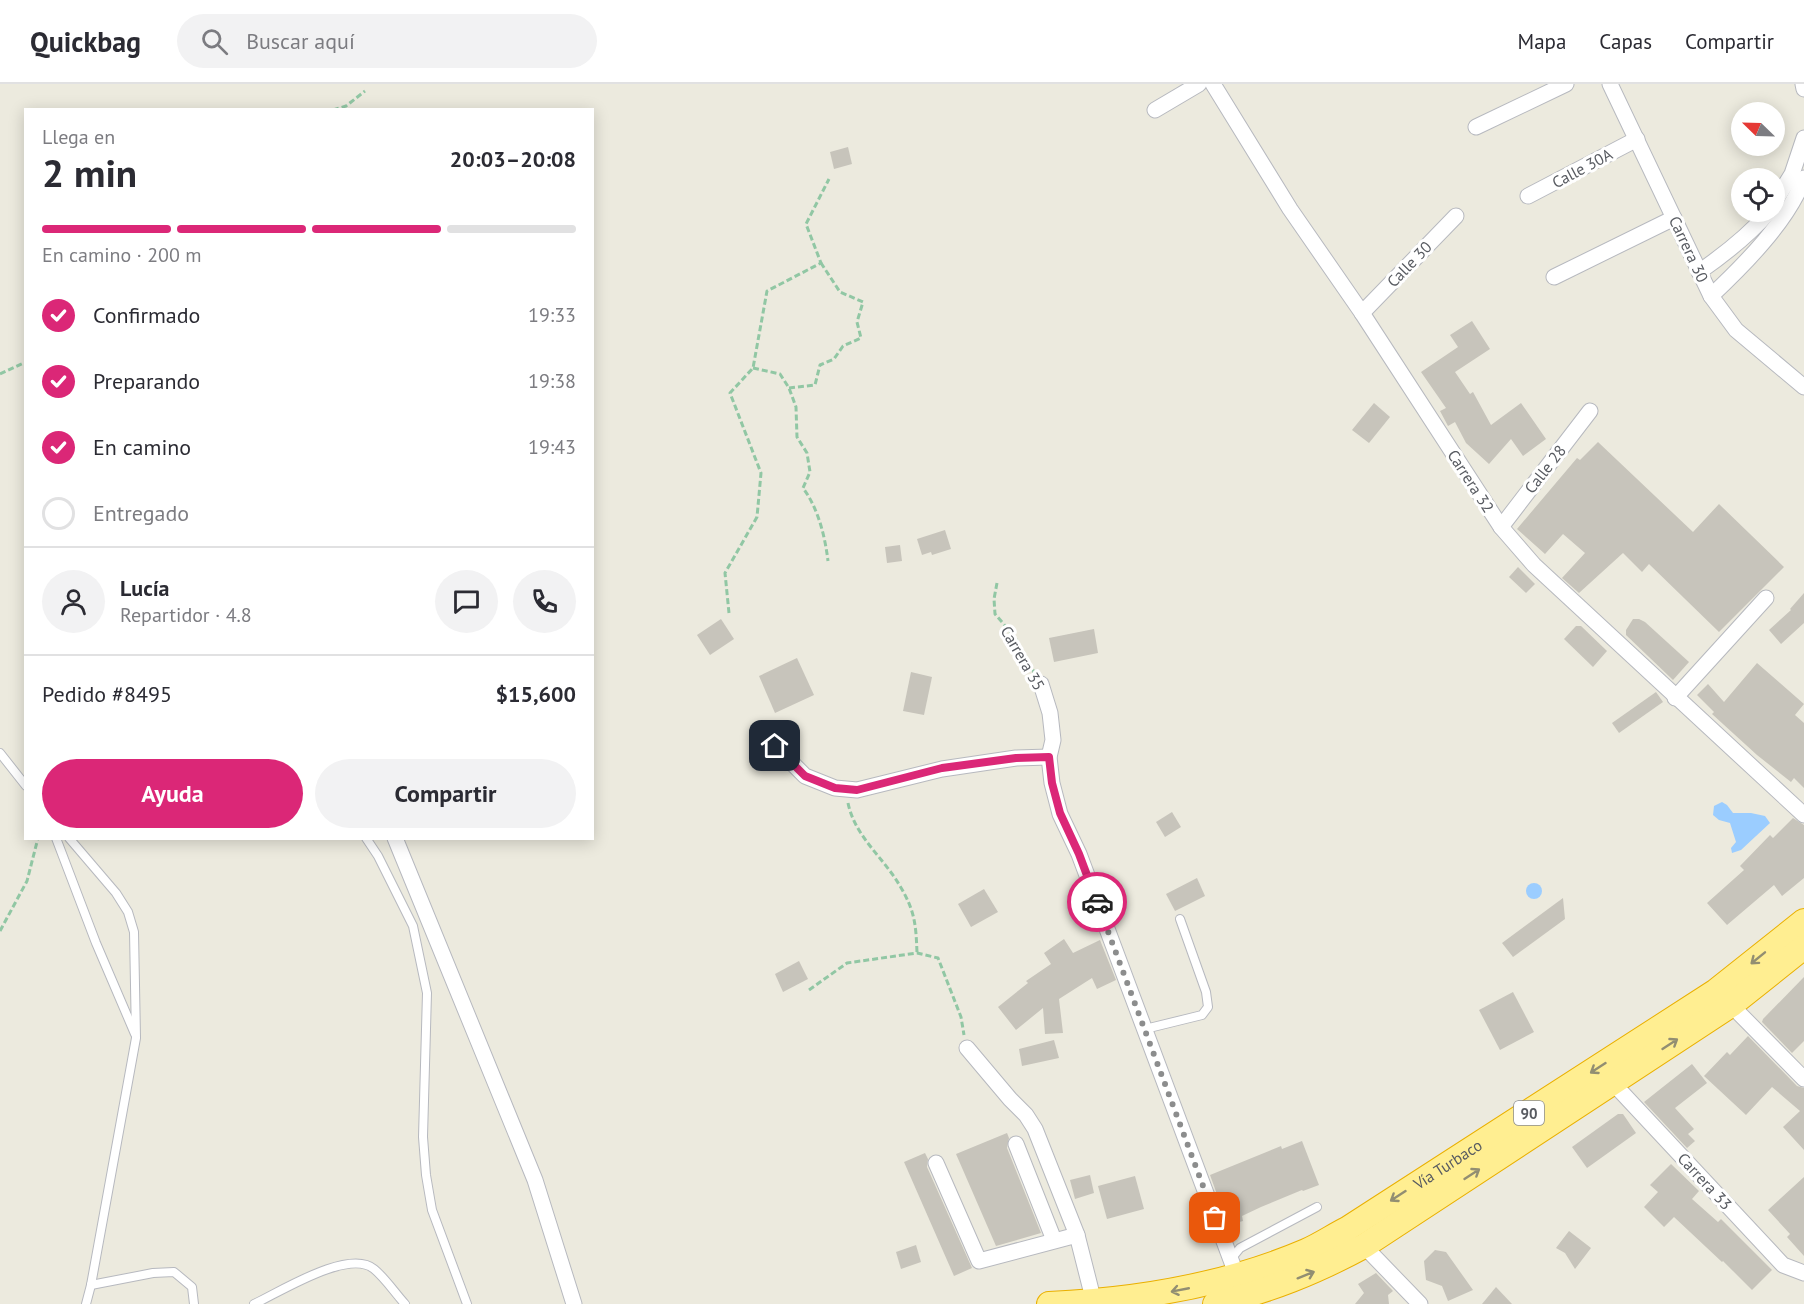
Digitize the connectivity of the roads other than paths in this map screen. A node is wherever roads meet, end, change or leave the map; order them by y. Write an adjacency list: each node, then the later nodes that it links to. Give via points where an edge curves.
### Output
1 (1199, 84): 7 (street)
2 (1213, 84): 20 (street, Carrera 32, via 1290,209)
3 (1566, 84): 8 (street)
4 (1610, 84): 10 (street, Carrera 30)
5 (1803, 84): 6 (street)
6 (1804, 89)
7 (1155, 110)
8 (1476, 127)
9 (1804, 138): 12 (street)
10 (1636, 140): 13 (street, Calle 30A); 15 (street, Carrera 30)
11 (1804, 178): 19 (street, via 1774,229)
12 (1785, 185)
13 (1528, 196)
14 (1456, 216): 20 (street, Calle 30)
15 (1674, 218): 17 (street, Carrera 30); 18 (street)
16 (1760, 222): 17 (street)
17 (1699, 273): 19 (street, Carrera 30)
18 (1554, 278)
19 (1711, 296): 21 (street, Carrera 30, via 1736,330)
20 (1362, 313): 23 (street, Carrera 32)
21 (1804, 387)
22 (1590, 411): 23 (street, Calle 28)
23 (1501, 527): 26 (street, Carrera 32, via 1534,565)
24 (1766, 598): 26 (street)
25 (1041, 684): 29 (street, Carrera 35, via 1053,740)
26 (1675, 698): 31 (street, Carrera 32)
27 (775, 746): 29 (street, via 805,776 835,788 857,790 942,768)
28 (0, 753): 30 (lane)
29 (1049, 757): 40 (street, Carrera 35, via 1060,813)
30 (24, 783)
31 (1804, 815)
32 (57, 840): 41 (lane)
33 (71, 840): 41 (lane, via 128,912 134,932)
34 (367, 840): 60 (lane, via 413,926 427,993 423,1137 426,1175 432,1210)
35 (396, 840): 61 (street, via 535,1180)
36 (1180, 919): 40 (lane, via 1208,1007 1202,1015)
37 (1804, 921): 51 (highway, Vía Turbaco / 90, one-way to 51, via 1716,991 1347,1229 1308,1250)
38 (1804, 947): 39 (highway, Vía Turbaco / 90)
39 (1731, 1005): 43 (street); 44 (highway, Vía Turbaco / 90, one-way to 39)
40 (1145, 1029): 51 (street, Carrera 35)
41 (136, 1038): 53 (lane)
42 (967, 1048): 48 (street, via 1035,1129)
43 (1804, 1079)
44 (1612, 1082): 50 (highway, Vía Turbaco / 90, one-way to 44); 52 (street, Carrera 33, via 1783,1265)
45 (1016, 1144): 49 (street)
46 (936, 1163): 49 (street, via 979,1261)
47 (1317, 1207): 51 (lane, via 1240,1248)
48 (1077, 1235): 49 (street); 55 (street)
49 (1054, 1240)
50 (1364, 1246): 54 (highway, Vía Turbaco / 90, one-way to 50); 64 (street)
51 (1234, 1268): 55 (highway, Vía Turbaco / 90, one-way to 55, via 1183,1290)
52 (1804, 1273)
53 (91, 1285): 56 (lane); 57 (lane, via 174,1272 192,1287)
54 (1252, 1300): 63 (highway, Vía Turbaco / 90)
55 (1094, 1302): 62 (highway, Vía Turbaco / 90)
56 (86, 1304)
57 (194, 1304)
58 (254, 1304): 59 (lane, via 333,1266 352,1263 373,1268)
59 (405, 1304)
60 (467, 1304)
61 (574, 1304)
62 (1049, 1304)
63 (1215, 1304)
64 (1420, 1304)

